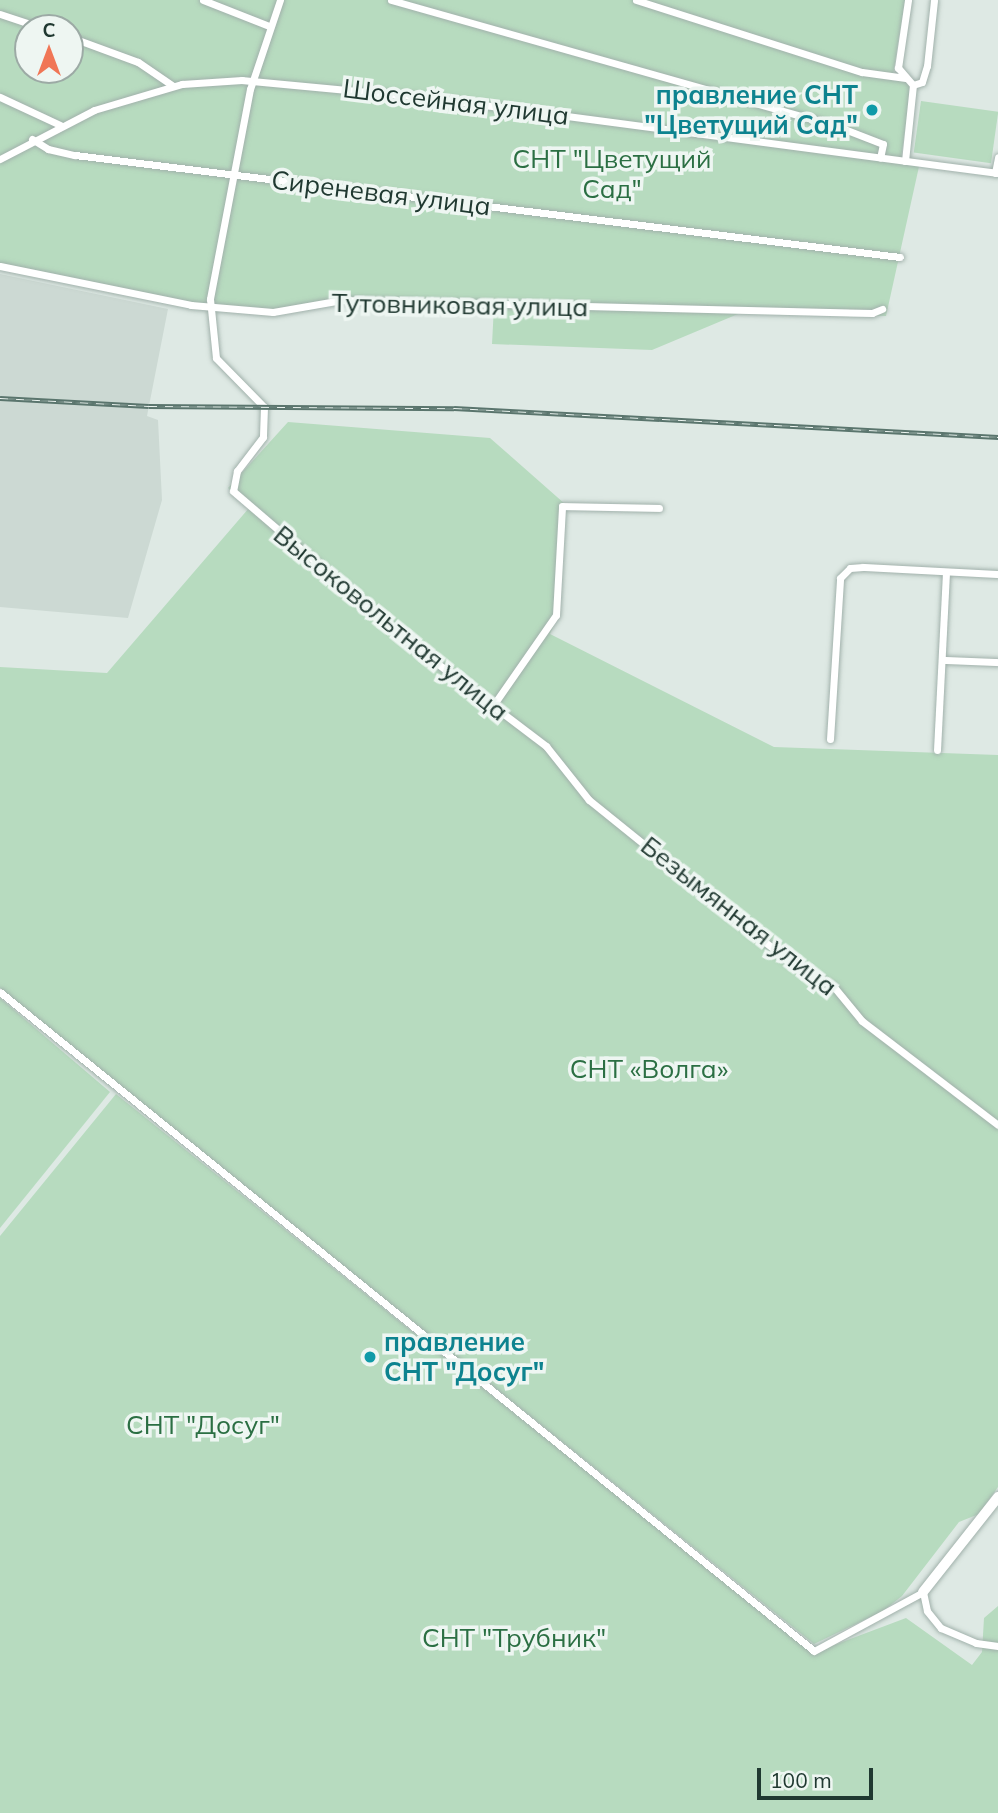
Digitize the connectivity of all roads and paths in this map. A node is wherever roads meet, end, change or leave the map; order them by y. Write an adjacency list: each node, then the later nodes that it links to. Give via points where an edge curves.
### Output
1 (203, 0): 7 (street)
2 (280, 0): 7 (street)
3 (391, 0): 16 (street, via 839,127 883,144)
4 (636, 0): 9 (street, via 862,72)
5 (907, 0): 9 (street, via 898,68)
6 (934, 0): 11 (street, via 927,66 922,82)
7 (269, 26): 10 (street)
8 (84, 42): 12 (street, via 138,62)
9 (906, 78): 11 (street)
10 (256, 81): 12 (street, Шоссейная улица); 16 (street, Шоссейная улица, via 431,98); 21 (street, via 250,89)
11 (913, 85): 19 (street)
12 (173, 86): 14 (street, Шоссейная улица)
13 (0, 97): 14 (street)
14 (60, 125): 15 (street, Шоссейная улица)
15 (32, 139): 18 (street, Шоссейная улица); 21 (street, Сиреневая улица, via 75,155)
16 (880, 158): 19 (street, Шоссейная улица)
17 (998, 158): 20 (street)
18 (0, 159)
19 (905, 161): 20 (street, Шоссейная улица)
20 (997, 173)
21 (237, 174): 22 (street, Сиреневая улица); 24 (street)
22 (900, 257)
23 (0, 266): 24 (street, Тутовниковая улица)
24 (210, 308): 25 (street, Тутовниковая улица, via 273,312 342,300 835,312); 31 (street, Высоковольтная улица, via 216,358 264,407 263,438 237,471 233,491)
25 (882, 309)
26 (659, 508): 31 (street, via 562,506 556,615)
27 (946, 572): 28 (street); 29 (street); 32 (street, via 850,568 840,578)
28 (998, 574)
29 (943, 660): 30 (street); 33 (street)
30 (998, 662)
31 (492, 707): 34 (street, Высоковольтная улица)
32 (830, 739)
33 (937, 751)
34 (552, 752): 36 (street, Безымянная улица, via 589,800 787,960 834,987 862,1021)
35 (0, 992): 38 (street, via 814,1651)
36 (998, 1125)
37 (998, 1497): 38 (street)
38 (923, 1592): 39 (street, via 927,1611 941,1628 976,1643)
39 (998, 1646)

